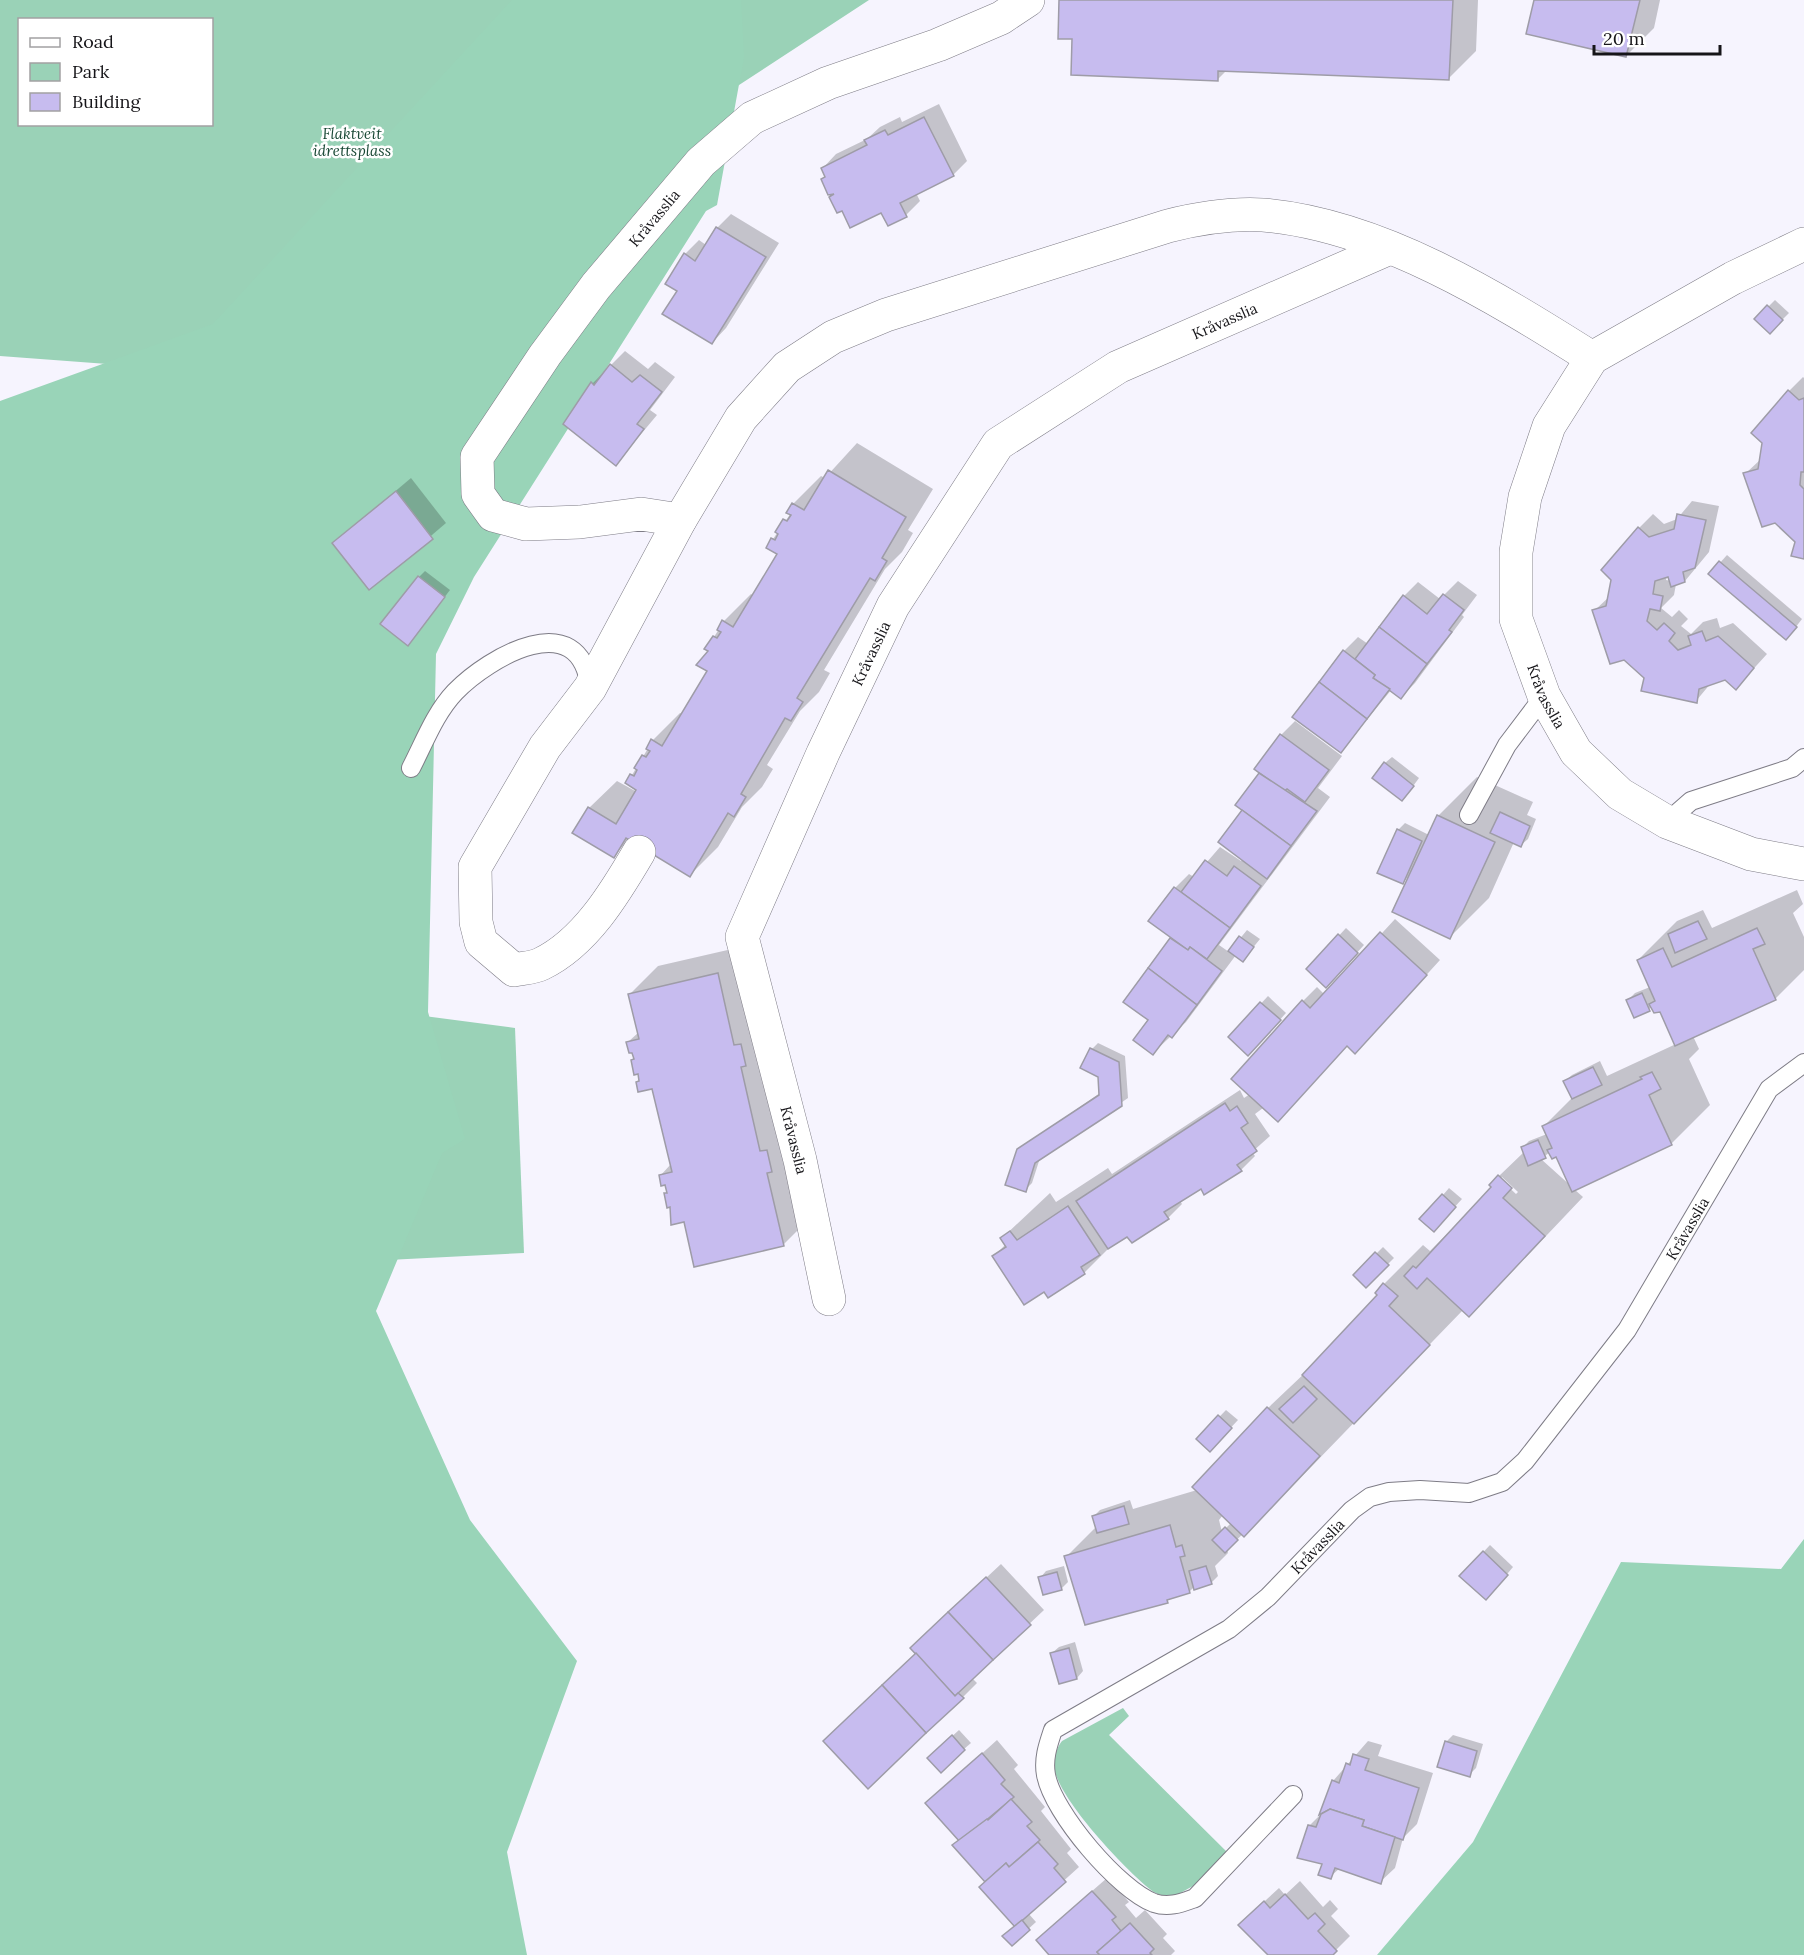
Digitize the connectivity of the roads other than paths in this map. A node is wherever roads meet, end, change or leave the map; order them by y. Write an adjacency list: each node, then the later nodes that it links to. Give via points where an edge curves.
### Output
1 (1028, 0): 5 (street, Kråvasslia, via 1001,18 938,45 828,83 752,118 701,162 596,286 544,355 477,457 478,494 493,515 526,524 641,514)
2 (1804, 244): 4 (street, Kråvasslia, via 1733,278)
3 (1390, 248): 4 (street, via 1500,300); 5 (street, via 1325,227 1274,217 1210,216 886,315 833,337 787,367 741,418); 15 (street, Kråvasslia, via 1118,367 998,444 893,606 742,937 800,1160)
4 (1592, 358): 7 (street, Kråvasslia, via 1549,426 1525,497 1516,552 1516,619)
5 (680, 520): 6 (street)
6 (590, 688): 9 (lane, via 577,653 567,645 533,645 507,654 453,694 435,719); 12 (street, via 544,747 475,867 476,922 481,942 514,970 539,965 568,948 600,911)
7 (1544, 696): 10 (lane, via 1507,745); 11 (street, Kråvasslia, via 1576,752 1620,794)
8 (1804, 758): 11 (lane, via 1792,768 1691,801)
9 (411, 768)
10 (1469, 815)
11 (1667, 822): 13 (street, Kråvasslia, via 1751,854)
12 (639, 852)
13 (1804, 864)
14 (1804, 1063): 16 (lane, Kråvasslia, via 1769,1089 1627,1330 1525,1461 1502,1482 1469,1493 1420,1490 1370,1497 1352,1510 1268,1597 1229,1629 1053,1730 1046,1749 1046,1775 1057,1803 1092,1853 1141,1897 1157,1904 1176,1905 1195,1898)
15 (829, 1299)
16 (1293, 1795)

